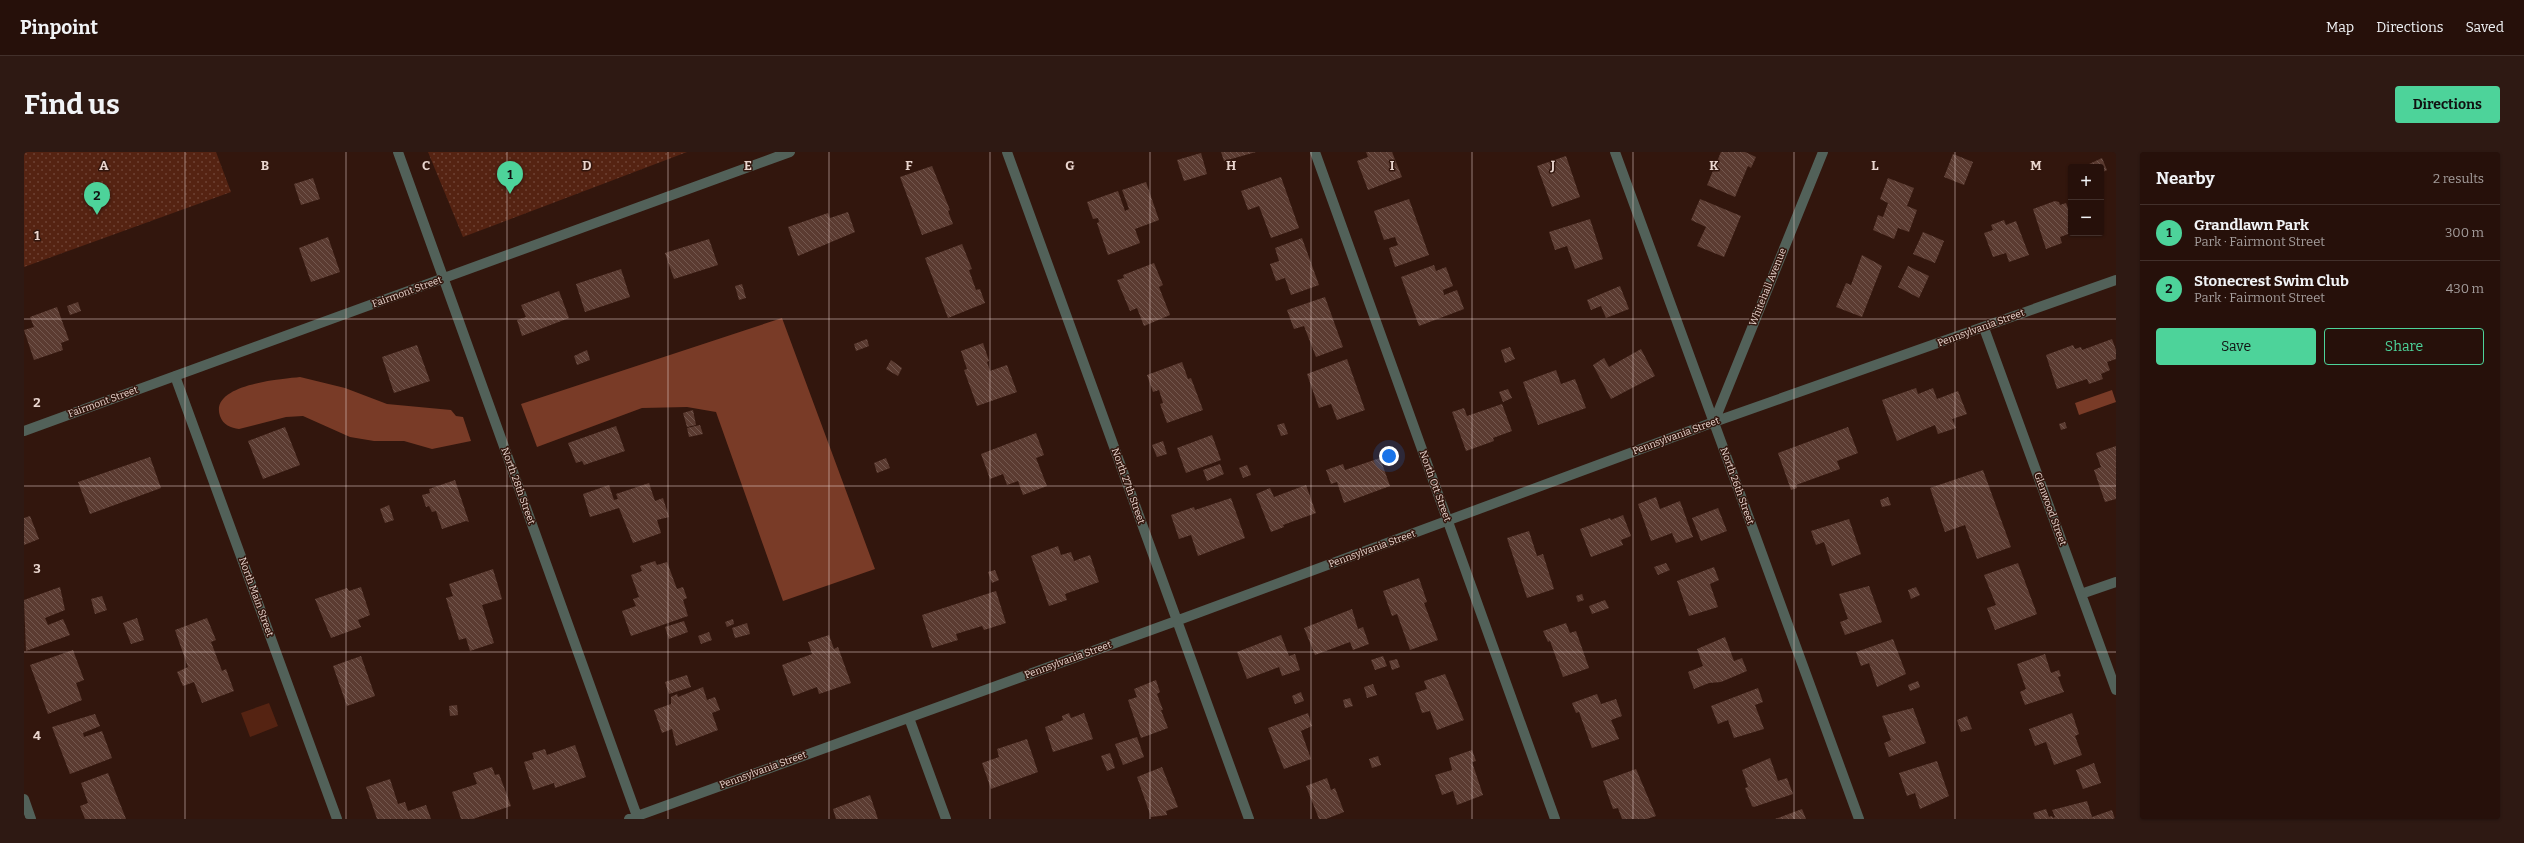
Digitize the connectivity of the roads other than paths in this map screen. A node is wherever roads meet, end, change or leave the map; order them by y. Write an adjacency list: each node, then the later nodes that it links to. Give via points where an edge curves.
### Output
1 (398, 152): 7 (street, North 28th Street)
2 (790, 152): 7 (street, Fairmont Street)
3 (1007, 152): 16 (street, North 27th Street)
4 (1315, 152): 13 (street, North Ott Street)
5 (1615, 152): 11 (street, North 26th Street)
6 (1823, 152): 11 (street, Whitehall Avenue)
7 (443, 279): 10 (street, Fairmont Street); 20 (street, North 28th Street)
8 (2116, 280): 9 (street, Pennsylvania Street)
9 (1984, 328): 11 (street, Pennsylvania Street); 15 (street, Glenwood Street)
10 (175, 376): 12 (street, Fairmont Street); 22 (street, North Main Street)
11 (1714, 422): 13 (street, Pennsylvania Street); 26 (street, North 26th Street)
12 (24, 431)
13 (1447, 521): 16 (street, Pennsylvania Street); 25 (street, North Ott Street)
14 (2116, 582): 15 (street)
15 (2081, 594): 17 (street, Glenwood Street)
16 (1176, 621): 18 (street, Pennsylvania Street); 24 (street, North 27th Street)
17 (2116, 690)
18 (909, 718): 20 (street, Pennsylvania Street); 23 (street)
19 (24, 799): 21 (street)
20 (635, 818)
21 (31, 819)
22 (338, 819)
23 (946, 819)
24 (1249, 819)
25 (1555, 819)
26 (1859, 819)

